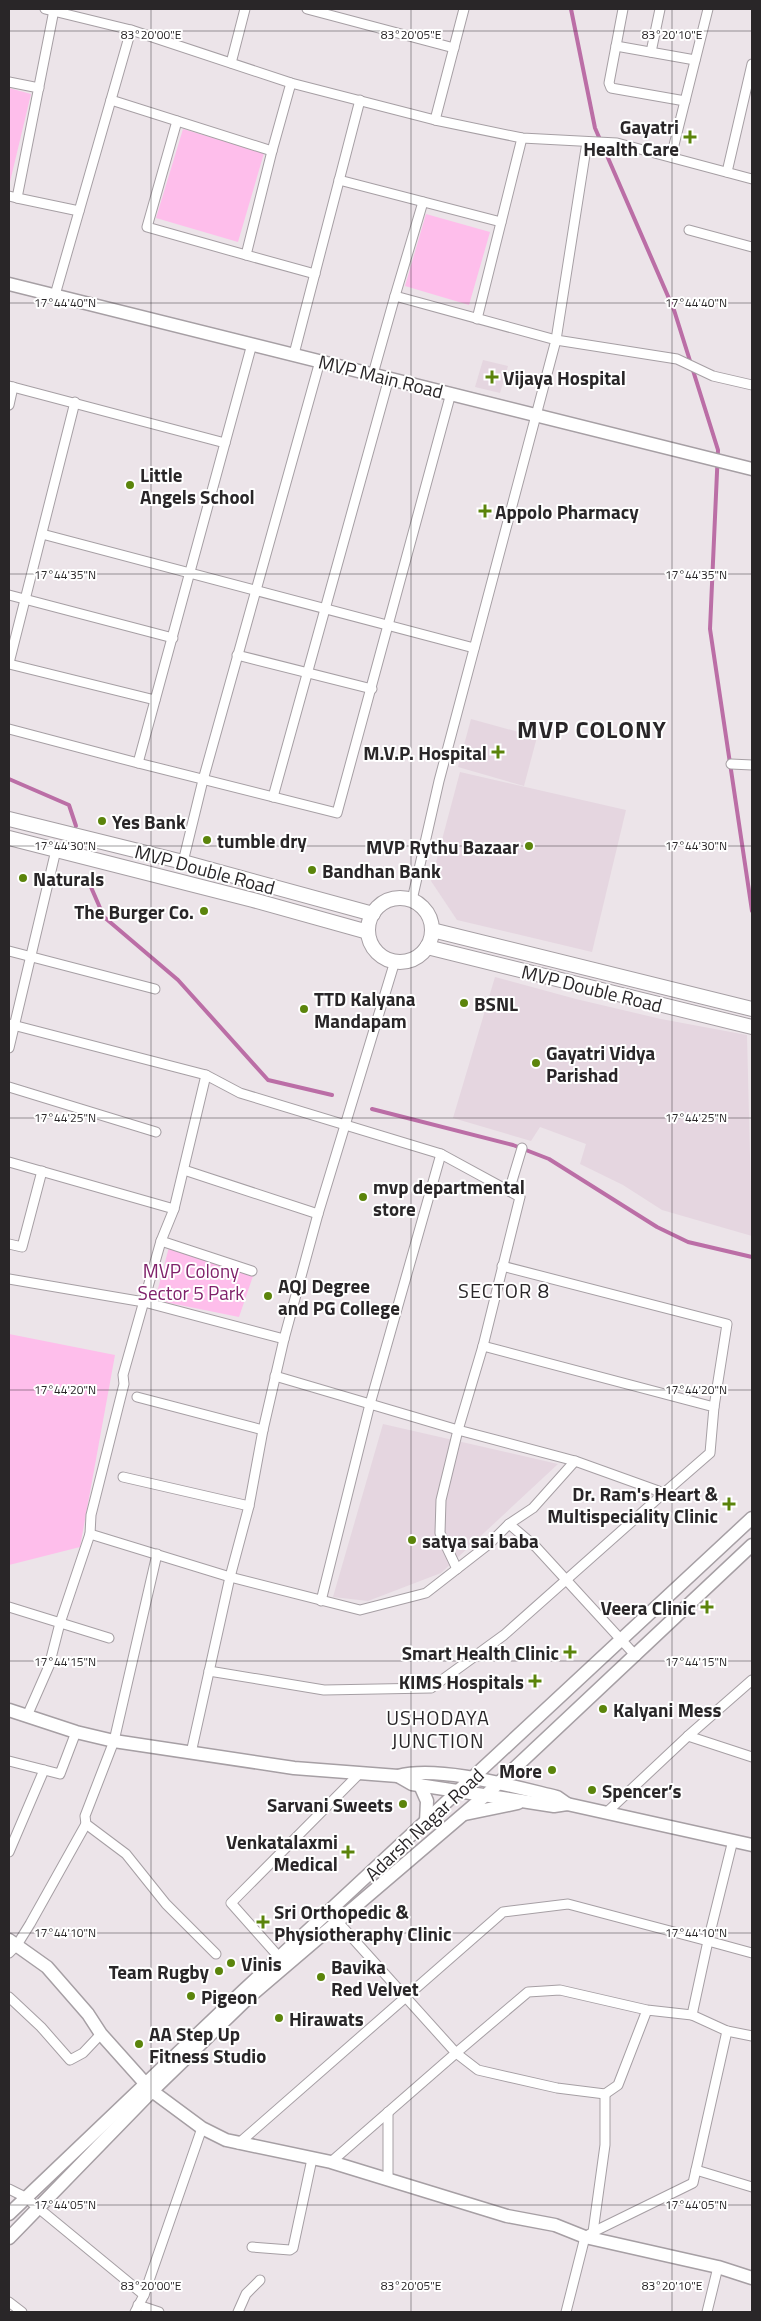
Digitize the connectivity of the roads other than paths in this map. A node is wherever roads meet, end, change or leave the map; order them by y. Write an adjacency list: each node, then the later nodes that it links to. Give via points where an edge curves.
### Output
1 (49, 9): 8 (street); 17 (street)
2 (245, 9): 13 (street)
3 (306, 9): 10 (street)
4 (464, 9): 10 (street)
5 (623, 9): 9 (street)
6 (660, 9): 11 (street)
7 (708, 9): 12 (street)
8 (131, 30): 13 (street); 18 (street)
9 (616, 46): 11 (street); 20 (street, via 609,83 611,88)
10 (454, 48): 22 (street)
11 (651, 52): 12 (street)
12 (695, 60): 20 (street)
13 (231, 63): 16 (street)
14 (752, 64): 21 (street)
15 (9, 82): 17 (street)
16 (291, 83): 19 (street); 26 (street)
17 (39, 88): 31 (street)
18 (111, 100): 23 (street); 33 (street)
19 (360, 100): 22 (street); 30 (street)
20 (685, 101): 27 (street)
21 (748, 102): 28 (street)
22 (435, 120): 24 (street)
23 (177, 121): 26 (street); 37 (street, via 147,227)
24 (522, 138): 25 (street); 34 (street)
25 (590, 143): 27 (street, via 617,144); 43 (street)
26 (272, 151): 37 (street)
27 (671, 157): 28 (street)
28 (727, 172): 29 (street)
29 (752, 178)
30 (339, 180): 32 (street); 38 (street)
31 (13, 197): 33 (street)
32 (423, 202): 34 (street); 41 (street)
33 (79, 211): 40 (street)
34 (500, 222): 42 (street)
35 (689, 230): 36 (street)
36 (752, 247)
37 (246, 255): 38 (street)
38 (314, 274): 45 (street)
39 (9, 284): 40 (street, MVP Main Road)
40 (55, 295): 44 (street, MVP Main Road)
41 (395, 296): 42 (street); 47 (street)
42 (477, 319): 43 (street)
43 (556, 340): 49 (street, via 684,361 713,376); 54 (street)
44 (252, 344): 45 (street, MVP Main Road); 55 (street)
45 (294, 354): 46 (street, MVP Main Road)
46 (320, 361): 47 (street, MVP Main Road); 59 (street)
47 (373, 374): 48 (street, MVP Main Road)
48 (389, 378): 51 (street, MVP Main Road); 62 (street)
49 (752, 385)
50 (11, 387): 52 (street); 53 (street)
51 (451, 394): 54 (street, MVP Main Road); 63 (street)
52 (75, 402): 55 (street); 57 (street)
53 (9, 405)
54 (538, 415): 56 (street, MVP Main Road); 65 (street)
55 (225, 443): 58 (street)
56 (752, 469)
57 (42, 534): 58 (street); 61 (street)
58 (191, 573): 59 (street); 64 (street)
59 (256, 590): 62 (street); 66 (street)
60 (9, 596): 61 (street)
61 (25, 600): 64 (street); 67 (street)
62 (326, 609): 63 (street); 68 (street)
63 (389, 626): 65 (street); 69 (street)
64 (173, 638): 70 (street)
65 (474, 648): 83 (street)
66 (238, 654): 68 (street); 75 (street)
67 (9, 664): 70 (street)
68 (308, 673): 69 (street); 76 (street)
69 (372, 689): 76 (street, via 337,813)
70 (155, 700): 72 (street)
71 (9, 729): 72 (street)
72 (138, 763): 75 (street)
73 (731, 764): 74 (street)
74 (752, 766)
75 (203, 780): 76 (street); 81 (street)
76 (273, 797)
77 (9, 819): 78 (main road, MVP Double Road)
78 (61, 832): 80 (street); 81 (main road, MVP Double Road)
79 (9, 838): 80 (main road, MVP Double Road)
80 (56, 850): 82 (main road, MVP Double Road); 90 (street)
81 (183, 862): 82 (main road); 84 (main road, MVP Double Road)
82 (177, 880): 86 (main road, MVP Double Road)
83 (412, 900): 84 (main road, via 390,900); 85 (main road, via 426,912)
84 (373, 914): 86 (main road)
85 (432, 930): 87 (main road); 88 (main road, MVP Double Road)
86 (368, 932): 91 (main road, via 376,951)
87 (427, 947): 91 (main road, via 413,959); 92 (main road, MVP Double Road)
88 (498, 947): 92 (main road); 94 (main road, MVP Double Road)
89 (9, 951): 90 (street)
90 (30, 957): 93 (street); 97 (street)
91 (395, 961): 102 (street)
92 (493, 964): 96 (main road, MVP Double Road)
93 (155, 989)
94 (710, 999): 95 (main road, MVP Double Road); 96 (street)
95 (752, 1009)
96 (707, 1016): 98 (main road, MVP Double Road)
97 (12, 1025): 99 (street); 100 (street)
98 (752, 1028)
99 (9, 1048)
100 (206, 1075): 102 (street, via 240,1093); 107 (street)
101 (9, 1087): 103 (street)
102 (346, 1125): 105 (street); 111 (street)
103 (156, 1132)
104 (522, 1148): 109 (street)
105 (441, 1154): 109 (street); 122 (street)
106 (9, 1162): 108 (street)
107 (184, 1170): 110 (street); 111 (street)
108 (42, 1171): 110 (street); 113 (street, via 22,1247)
109 (509, 1191): 114 (street, via 520,1197)
110 (174, 1209): 112 (street)
111 (318, 1214): 118 (street)
112 (161, 1241): 115 (street); 117 (street)
113 (9, 1244)
114 (502, 1266): 119 (street); 123 (street, via 727,1324)
115 (252, 1271)
116 (9, 1279): 117 (street)
117 (144, 1302): 118 (street); 132 (street, via 123,1375 124,1384 91,1515)
118 (284, 1339): 120 (street)
119 (483, 1346): 123 (street); 125 (street)
120 (275, 1376): 122 (street); 124 (street)
121 (137, 1397): 124 (street)
122 (370, 1404): 125 (street); 138 (street)
123 (714, 1407): 128 (street, via 710,1453)
124 (263, 1430): 129 (street)
125 (458, 1430): 126 (street); 135 (street, via 442,1500 440,1533)
126 (575, 1461): 128 (street); 131 (street, via 533,1508)
127 (124, 1477): 129 (street)
128 (664, 1493): 137 (street)
129 (250, 1506): 136 (street)
130 (752, 1518): 142 (street, Adarsh Nagar Road)
131 (509, 1524): 135 (street); 137 (street)
132 (90, 1534): 134 (street); 140 (street)
133 (752, 1545): 143 (street, Adarsh Nagar Road)
134 (157, 1554): 136 (street); 150 (street)
135 (457, 1569): 138 (street, via 426,1593 360,1610)
136 (230, 1577): 138 (street); 144 (street)
137 (566, 1580): 142 (street); 144 (street, via 504,1634 431,1688 324,1690)
138 (321, 1602)
139 (9, 1607): 140 (street)
140 (60, 1623): 141 (street); 147 (street, via 49,1666)
141 (109, 1638)
142 (621, 1639): 143 (street); 157 (street, Adarsh Nagar Road)
143 (636, 1656): 158 (street, Adarsh Nagar Road)
144 (209, 1670): 151 (street)
145 (752, 1680): 149 (street)
146 (9, 1710): 147 (street)
147 (27, 1716): 148 (street)
148 (76, 1732): 150 (street); 154 (street, via 60,1774)
149 (688, 1736): 152 (street); 164 (street)
150 (114, 1741): 151 (street); 167 (street, via 85,1816)
151 (191, 1753): 155 (street)
152 (752, 1758)
153 (9, 1761): 154 (street)
154 (44, 1770): 170 (street)
155 (359, 1774): 156 (street); 176 (street, via 231,1903)
156 (398, 1776): 157 (street, via 414,1772); 159 (street)
157 (473, 1779): 158 (street); 160 (street, Adarsh Nagar Road)
158 (497, 1783): 161 (street, Adarsh Nagar Road); 163 (street, via 557,1796)
159 (420, 1785): 160 (street); 166 (street, via 427,1802)
160 (460, 1791): 161 (street); 166 (street, Adarsh Nagar Road)
161 (487, 1794): 162 (street); 165 (street, Adarsh Nagar Road)
162 (531, 1802): 163 (street, via 554,1806); 165 (street)
163 (567, 1804): 164 (street)
164 (606, 1813): 168 (street)
165 (461, 1814): 171 (street, Adarsh Nagar Road)
166 (426, 1822): 176 (street, Adarsh Nagar Road)
167 (86, 1824): 173 (street); 175 (street, via 126,1854 166,1904)
168 (733, 1840): 169 (street); 172 (street)
169 (752, 1846)
170 (9, 1852)
171 (338, 1922): 178 (street); 185 (street, Adarsh Nagar Road)
172 (708, 1941): 174 (street); 178 (street, via 568,1904 503,1912); 180 (street)
173 (11, 1946): 182 (street, via 47,1967)
174 (752, 1953)
175 (216, 1954)
176 (278, 1957): 185 (street, Adarsh Nagar Road)
177 (9, 1997): 182 (street, via 70,2060 83,2054)
178 (408, 1998): 184 (street); 189 (street)
179 (647, 2010): 180 (street); 184 (street, via 560,1990 528,1992); 186 (street, via 618,2085)
180 (692, 2015): 181 (street)
181 (727, 2031): 183 (street); 192 (street)
182 (101, 2034): 185 (street)
183 (752, 2036)
184 (456, 2053): 186 (street, via 478,2070 557,2088); 187 (street)
185 (148, 2087): 188 (street); 196 (street, Adarsh Nagar Road); 197 (street, Adarsh Nagar Road)
186 (605, 2094): 199 (street, via 605,2145)
187 (388, 2112): 191 (street); 193 (street)
188 (202, 2128): 189 (street); 205 (street)
189 (238, 2144): 190 (street)
190 (312, 2159): 191 (street); 201 (street, via 293,2248)
191 (331, 2162): 193 (street)
192 (696, 2170): 194 (street); 199 (street, via 693,2183)
193 (388, 2180): 199 (street, via 507,2216)
194 (752, 2187)
195 (9, 2190): 196 (street)
196 (25, 2198): 197 (street); 198 (street, Adarsh Nagar Road)
197 (37, 2208): 200 (street, Adarsh Nagar Road); 205 (street)
198 (9, 2214)
199 (589, 2234): 202 (street); 211 (street)
200 (9, 2238)
201 (252, 2247)
202 (718, 2266): 203 (street); 212 (street)
203 (752, 2278)
204 (260, 2280): 210 (street, via 246,2294)
205 (144, 2295): 207 (street)
206 (9, 2302): 208 (street)
207 (137, 2309): 209 (street)
208 (22, 2312)
209 (159, 2312)
210 (238, 2312)
211 (566, 2312)
212 (707, 2312)

